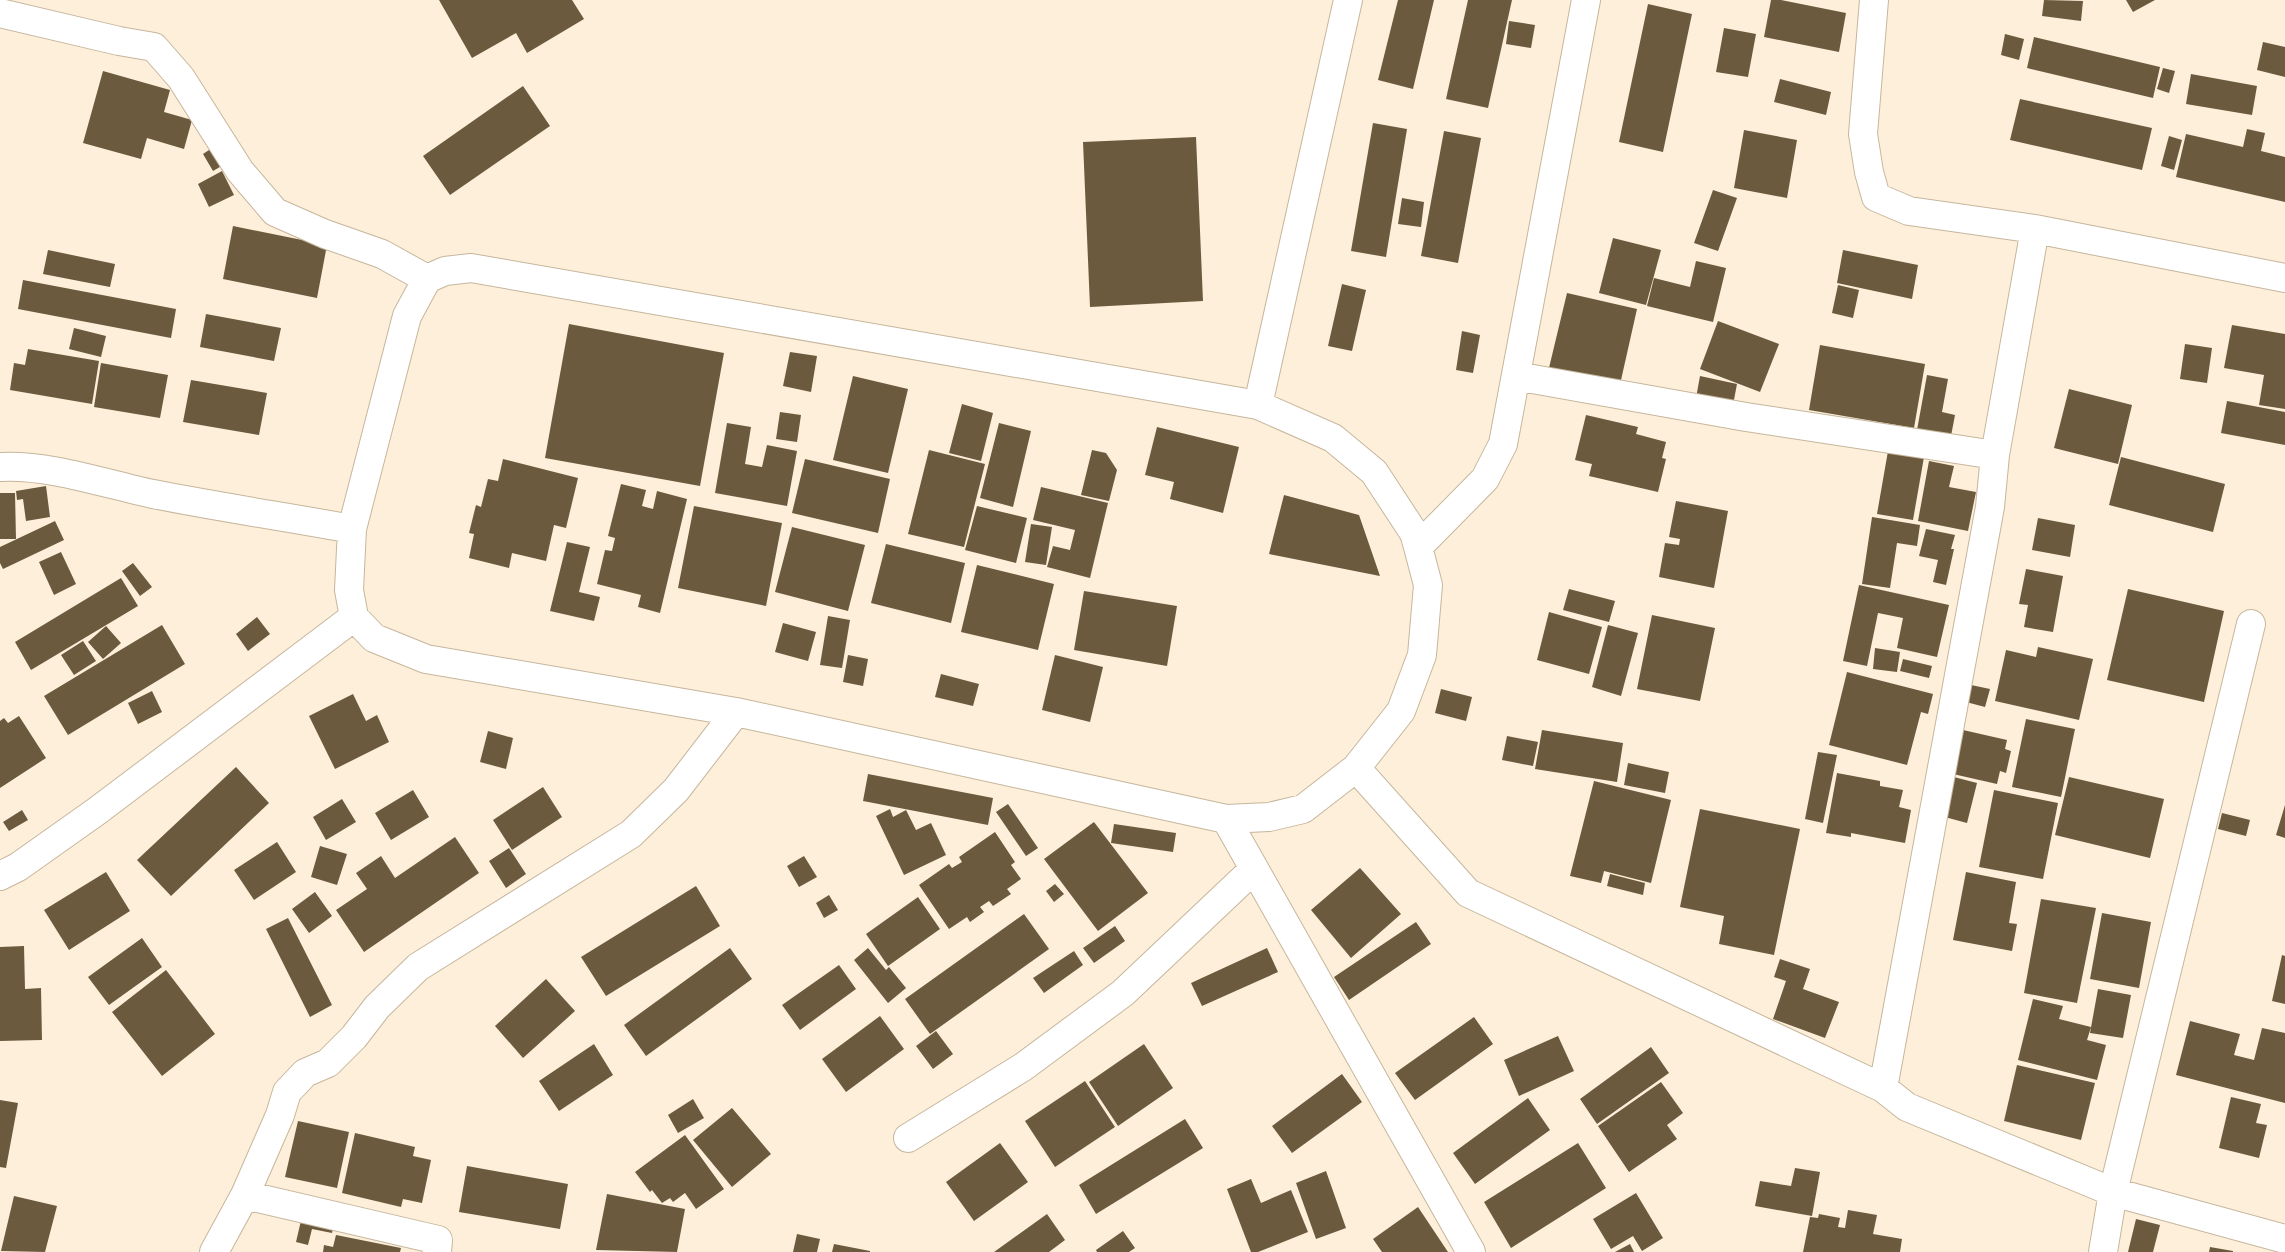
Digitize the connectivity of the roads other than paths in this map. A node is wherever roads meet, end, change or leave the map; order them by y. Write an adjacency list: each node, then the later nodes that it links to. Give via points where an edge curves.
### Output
1 (1348, 0): 9 (street)
2 (1586, 0): 8 (street)
3 (1874, 0): 5 (street, via 1863,134 1876,197 1909,212)
4 (0, 13): 7 (street, via 154,47 181,78 240,172 275,212 382,254)
5 (2035, 229): 6 (street); 10 (street)
6 (2285, 278)
7 (426, 279): 9 (street, via 445,271 471,268); 12 (street, via 407,316)
8 (1516, 376): 10 (street, via 1746,417); 13 (street, via 1503,444 1485,479)
9 (1258, 405): 13 (street, via 1334,438 1374,472 1414,533)
10 (1995, 455): 21 (street, via 1990,507)
11 (0, 467): 12 (street, via 52,471 155,494)
12 (352, 529): 14 (street, via 349,590)
13 (1418, 547): 17 (street, via 1428,586 1422,655 1401,710)
14 (354, 618): 16 (street, via 374,638 426,659); 20 (street, via 97,811 18,867)
15 (2251, 624): 23 (street)
16 (736, 712): 18 (street); 24 (street, via 676,790 631,834 418,967 377,1007 328,1063 305,1072 287,1092)
17 (1356, 768): 18 (street, via 1303,809 1269,817); 21 (street, via 1468,893)
18 (1226, 819): 19 (street)
19 (1254, 869): 22 (street, via 1123,993 1024,1067); 28 (street)
20 (0, 876)
21 (1883, 1088): 23 (street, via 1907,1106)
22 (908, 1138)
23 (2113, 1192): 25 (street); 29 (street)
24 (245, 1195): 26 (street); 27 (street, via 438,1240)
25 (2285, 1238)
26 (214, 1252)
27 (437, 1252)
28 (1471, 1252)
29 (2103, 1252)

